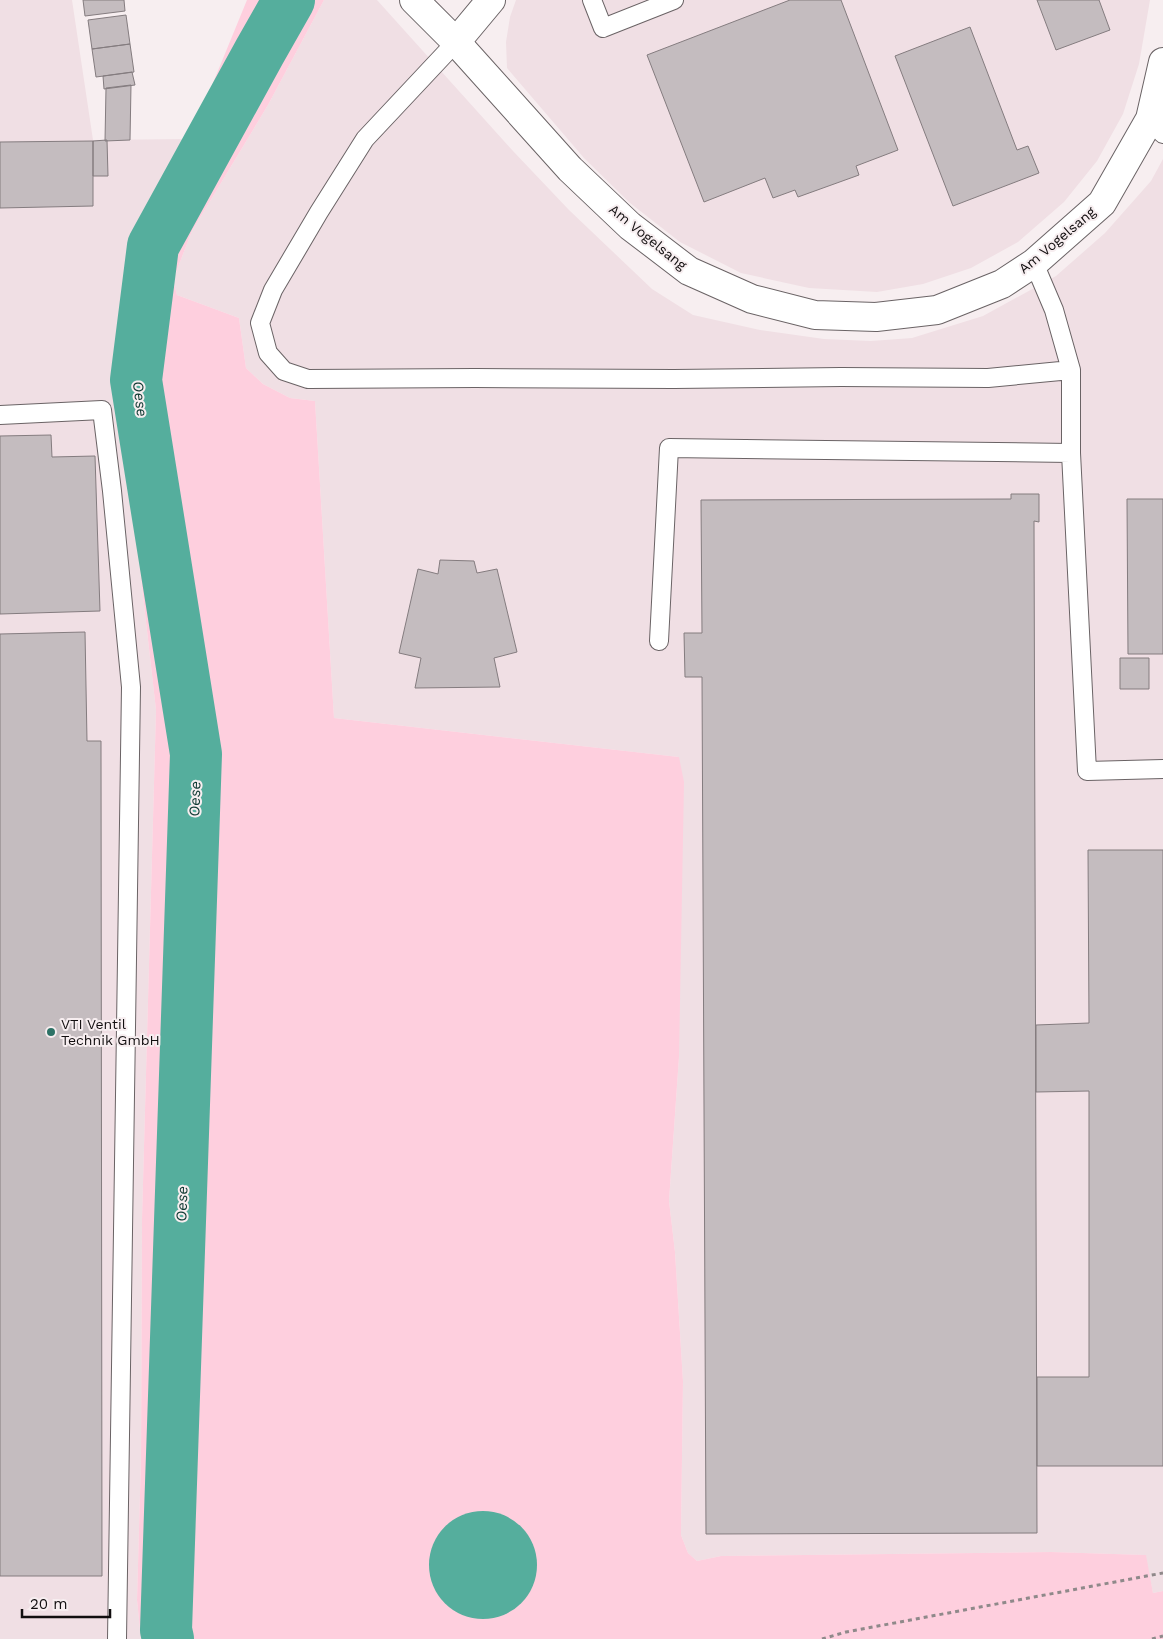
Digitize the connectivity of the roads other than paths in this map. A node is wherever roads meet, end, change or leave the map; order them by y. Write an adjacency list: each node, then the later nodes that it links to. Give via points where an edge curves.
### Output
1 (414, 0): 5 (street, Am Vogelsang)
2 (491, 0): 5 (street)
3 (592, 0): 4 (lane, via 603,28)
4 (674, 0)
5 (456, 42): 8 (street, Am Vogelsang, via 570,169 630,226 690,271 752,299 815,315 876,317 937,310 1002,284); 9 (lane, via 365,139 273,290 260,323 268,353 284,371 308,380 988,378)
6 (1163, 62): 7 (street, Am Vogelsang)
7 (1157, 127): 8 (street, Am Vogelsang, via 1102,203)
8 (1034, 263): 9 (lane, via 1054,310)
9 (1071, 370): 11 (lane)
10 (0, 414): 14 (lane, via 102,410 132,687)
11 (1071, 453): 12 (lane, via 669,448); 13 (lane, via 1087,771)
12 (659, 641)
13 (1163, 769)
14 (117, 1639)

